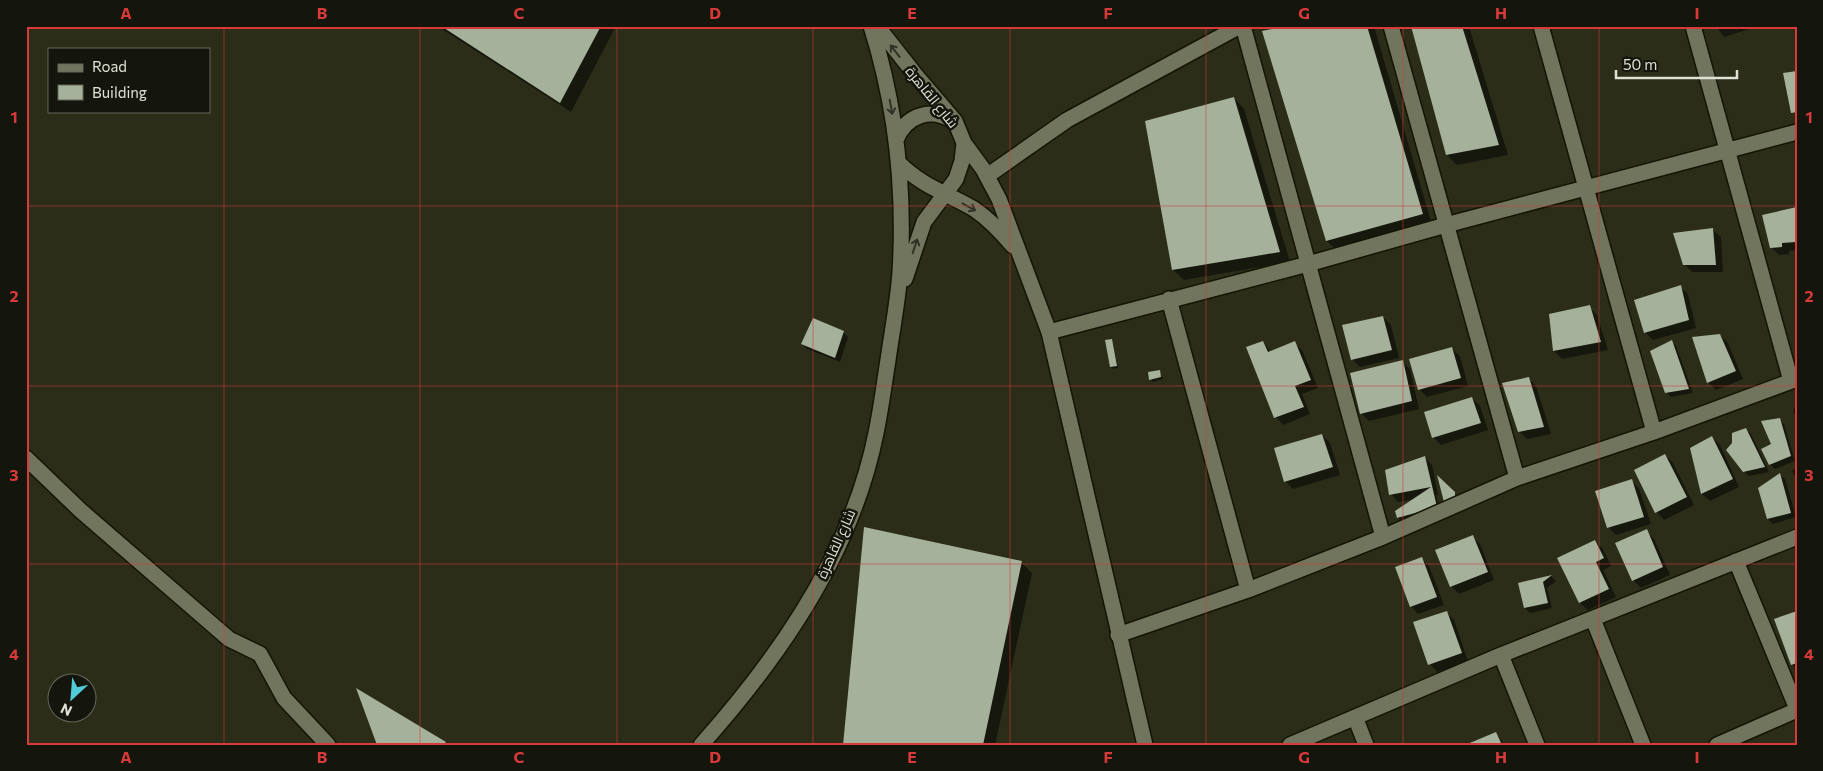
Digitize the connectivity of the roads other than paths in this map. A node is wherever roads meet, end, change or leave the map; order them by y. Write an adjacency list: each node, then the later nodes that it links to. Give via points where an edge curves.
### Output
1 (871, 26): 9 (street, شارع القاهرة, one-way to 9)
2 (877, 26): 7 (street, شارع القاهرة, one-way to 2)
3 (1241, 26): 13 (street, via 1067,120); 18 (street)
4 (1391, 26): 16 (street)
5 (1541, 26): 14 (street)
6 (1693, 26): 11 (street)
7 (955, 121): 9 (street, via 940,114 924,114 910,120); 10 (street, شارع القاهرة)
8 (1797, 132): 11 (street)
9 (896, 140): 12 (street, شارع القاهرة)
10 (964, 143): 13 (street); 15 (street, شارع القاهرة, via 956,180)
11 (1727, 150): 14 (street); 22 (street)
12 (899, 163): 15 (street, via 915,178); 20 (street, شارع القاهرة, via 902,237)
13 (987, 176): 17 (street)
14 (1586, 188): 16 (street); 23 (street)
15 (945, 195): 17 (street, one-way to 17, via 989,220); 20 (street, شارع القاهرة, one-way to 15, via 922,226)
16 (1446, 225): 18 (street); 25 (street)
17 (1021, 258): 21 (street)
18 (1308, 264): 19 (street); 26 (street)
19 (1169, 299): 21 (street); 29 (street)
20 (896, 310): 36 (street, شارع القاهرة, via 876,434 858,494 834,555 774,656)
21 (1050, 332): 31 (street)
22 (1794, 380): 23 (street)
23 (1654, 432): 25 (street)
24 (26, 458): 35 (street, via 80,510 229,638 260,654 284,698)
25 (1517, 478): 26 (street)
26 (1383, 537): 29 (street)
27 (1797, 537): 28 (street)
28 (1736, 561): 30 (street); 33 (street)
29 (1248, 590): 31 (street)
30 (1593, 619): 32 (street); 41 (street)
31 (1118, 635): 37 (street)
32 (1501, 655): 34 (street); 40 (street)
33 (1797, 709): 42 (street)
34 (1355, 717): 38 (street); 39 (street)
35 (328, 745)
36 (701, 745)
37 (1145, 745)
38 (1290, 745)
39 (1366, 745)
40 (1537, 745)
41 (1643, 745)
42 (1717, 745)

